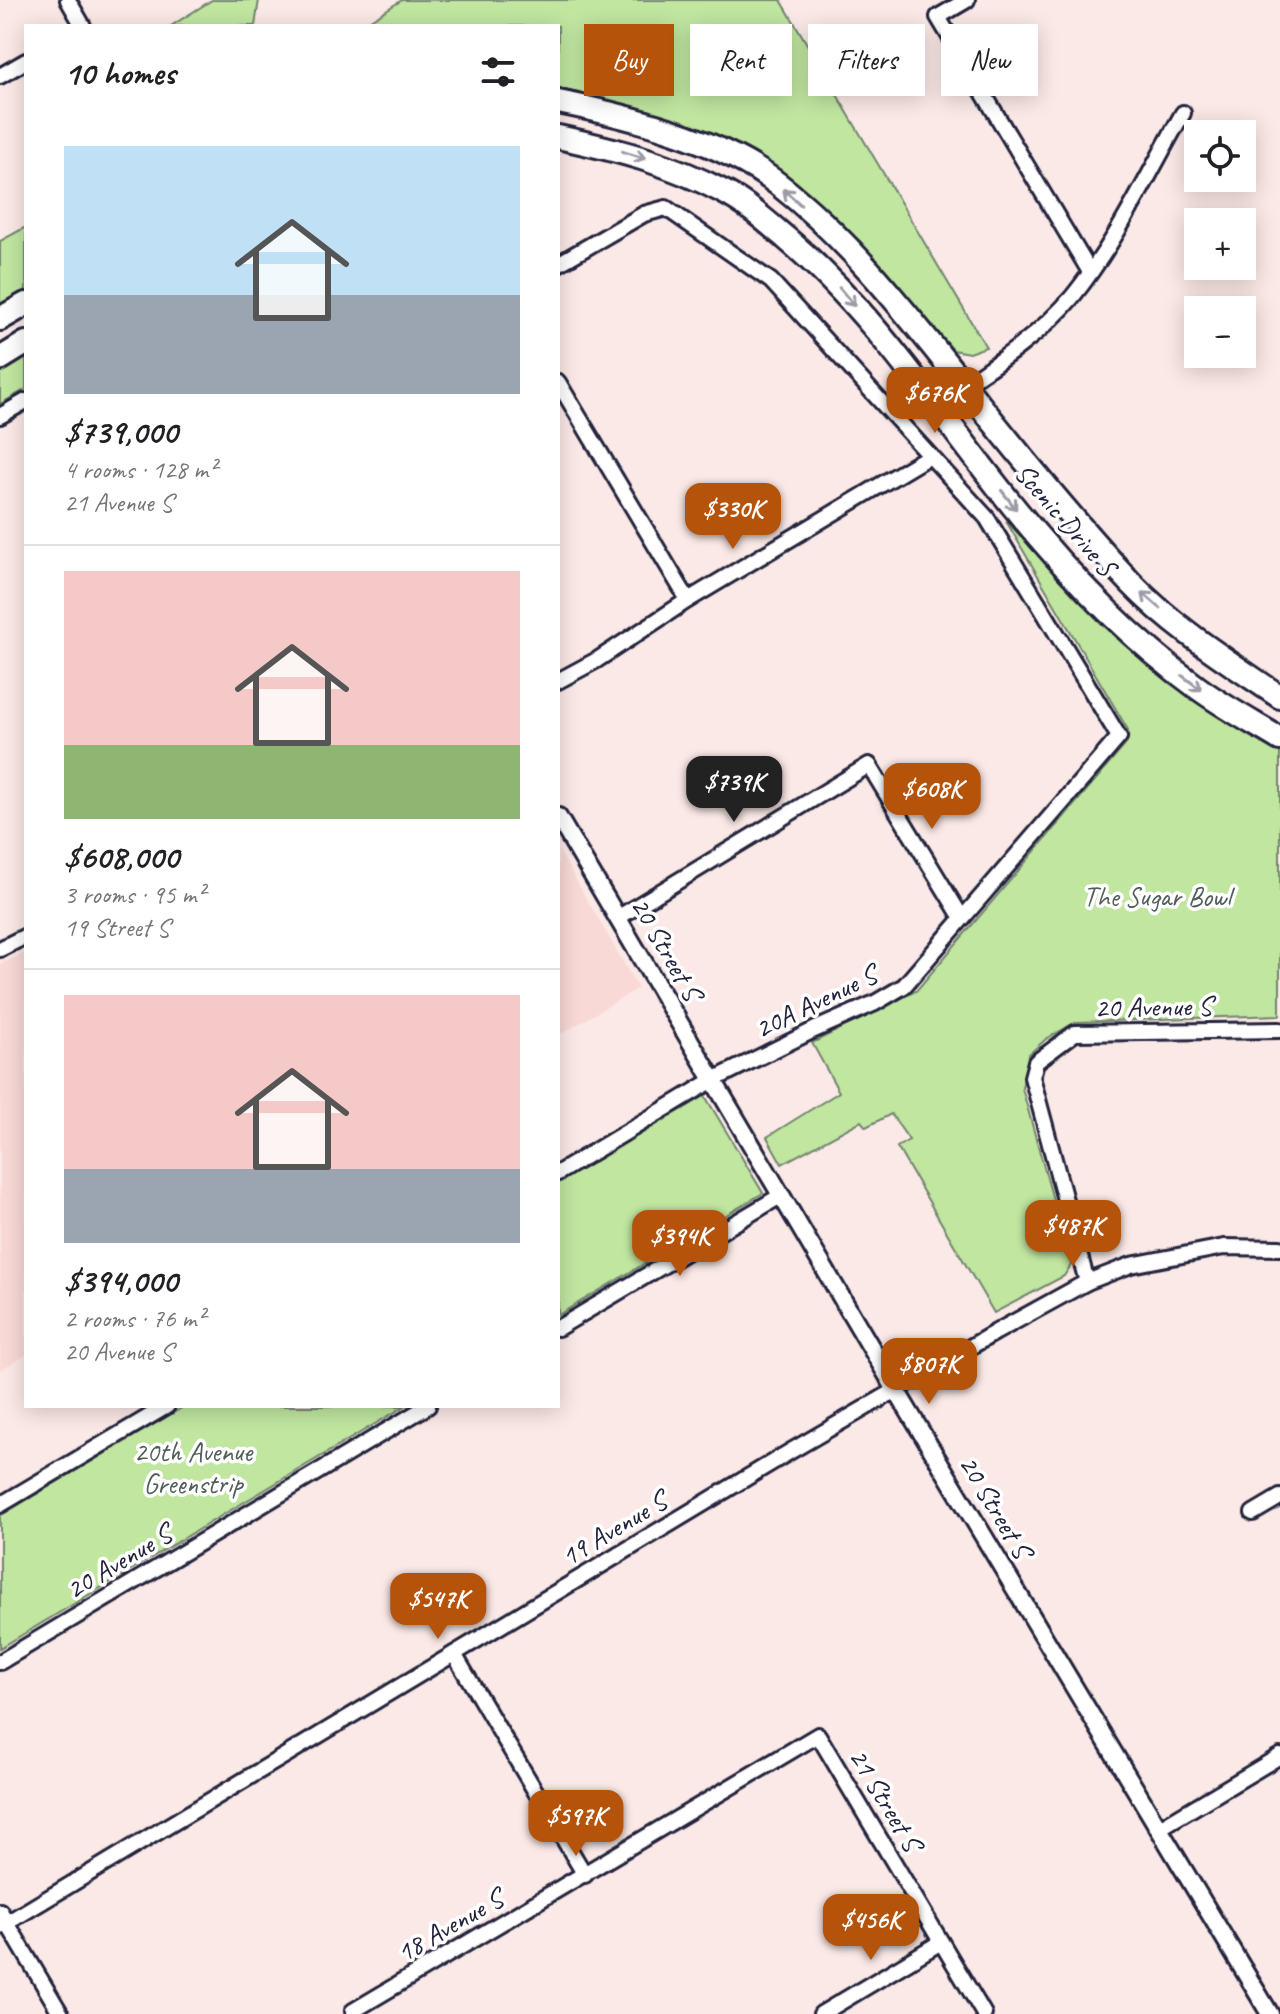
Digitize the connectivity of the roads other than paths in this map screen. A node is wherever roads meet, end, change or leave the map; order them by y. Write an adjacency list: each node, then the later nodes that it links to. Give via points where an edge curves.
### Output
1 (68, 0): 3 (street)
2 (967, 0): 10 (street, via 938,17)
3 (82, 24)
4 (24, 62): 5 (street)
5 (0, 76)
6 (560, 103): 16 (main road, Scenic Drive S, one-way to 6, via 899,302 777,183 729,154 665,129)
7 (1183, 113): 10 (street)
8 (560, 137): 18 (main road, Scenic Drive S, one-way to 18, via 633,153 673,168 762,217 840,288)
9 (560, 263): 20 (street, via 644,214 666,208 771,281)
10 (1090, 272): 16 (street, via 1050,320)
11 (24, 305): 12 (main road)
12 (0, 319)
13 (24, 344): 14 (main road)
14 (0, 359)
15 (560, 385): 21 (street)
16 (964, 385): 18 (street); 23 (main road, Scenic Drive S, one-way to 16, via 1197,640 1134,585)
17 (24, 402): 19 (street)
18 (935, 405): 24 (main road, Scenic Drive S, one-way to 24, via 1059,562 1098,602 1197,688)
19 (0, 416)
20 (929, 456): 21 (street); 27 (street, 20A Avenue S, via 987,518 1119,737)
21 (688, 600): 22 (street)
22 (560, 680)
23 (1280, 697)
24 (1280, 739)
25 (560, 820): 26 (street, 20 Street S)
26 (619, 917): 27 (street, via 869,765); 31 (street, 20 Street S)
27 (962, 918): 31 (street, 20A Avenue S, via 904,986)
28 (24, 937): 29 (street)
29 (0, 949)
30 (1280, 1030): 35 (street, 20 Avenue S, via 1075,1033 1036,1062 1032,1077)
31 (713, 1080): 32 (street); 33 (street, 20 Street S)
32 (560, 1172)
33 (782, 1195): 36 (street); 37 (street, 20 Street S)
34 (1280, 1248): 35 (street, 19 Avenue S, via 1224,1247 1131,1265)
35 (1087, 1282): 37 (street, 19 Avenue S)
36 (560, 1327)
37 (896, 1390): 43 (street, 19 Avenue S); 47 (street, 20 Street S)
38 (164, 1408): 41 (street)
39 (425, 1408): 44 (street, 20 Avenue S)
40 (1280, 1497): 42 (street)
41 (0, 1505)
42 (1253, 1513)
43 (454, 1654): 48 (street); 49 (street, 19 Avenue S)
44 (0, 1662)
45 (818, 1735): 48 (street, 18 Avenue S); 50 (street, 21 Street S)
46 (1280, 1756): 47 (street)
47 (1158, 1829): 55 (street, 20 Street S)
48 (585, 1875): 51 (street, 18 Avenue S)
49 (2, 1920): 52 (street)
50 (941, 1942): 53 (street); 54 (street, 21 Street S)
51 (353, 2013)
52 (61, 2014)
53 (821, 2014)
54 (984, 2014)
55 (1270, 2014)

